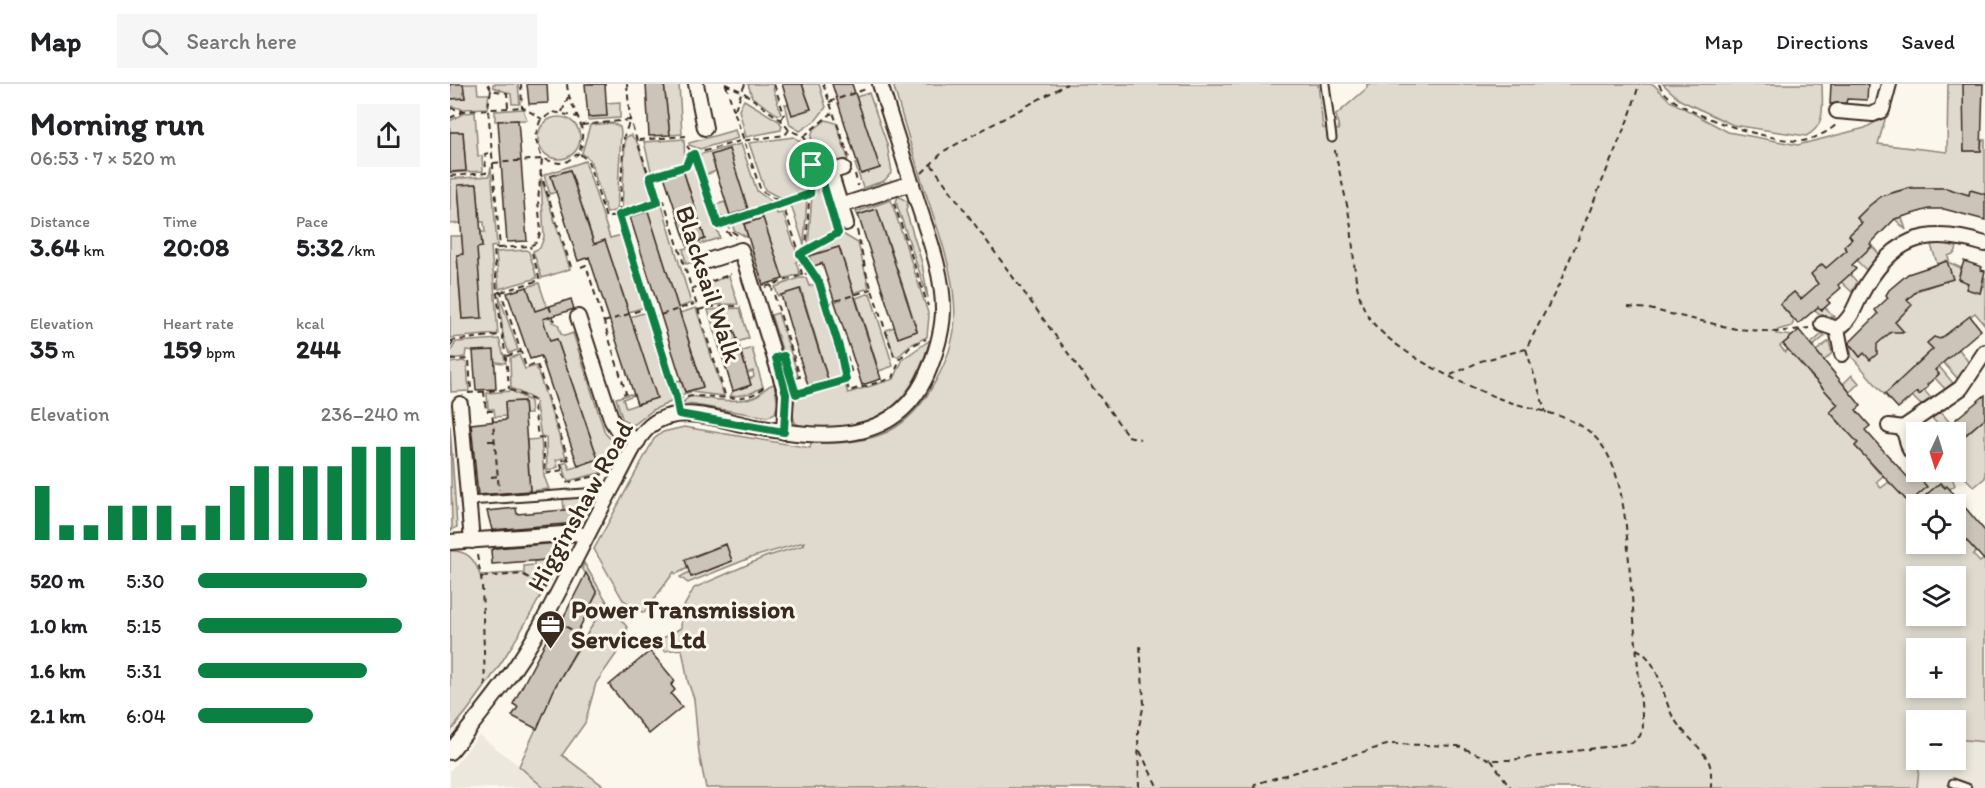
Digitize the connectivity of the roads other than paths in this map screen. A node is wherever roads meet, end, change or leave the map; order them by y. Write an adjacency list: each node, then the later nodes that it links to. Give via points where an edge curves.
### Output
1 (696, 84): 6 (street)
2 (1325, 84): 7 (lane)
3 (1889, 84): 5 (street, via 1882,110 1873,114)
4 (875, 86): 9 (street)
5 (1837, 111)
6 (705, 128)
7 (1332, 138)
8 (843, 168): 10 (street, via 830,172)
9 (912, 183): 10 (street); 20 (street, via 938,272 943,309 940,335 927,374 909,403 869,429 832,435)
10 (840, 206): 11 (street)
11 (847, 228)
12 (1985, 244): 16 (street, via 1943,234 1923,236 1904,245 1876,273 1848,320)
13 (700, 263): 20 (street, via 743,245 786,394)
14 (578, 317): 21 (street, via 614,426)
15 (1818, 326): 16 (street)
16 (1837, 329): 18 (street)
17 (1985, 352): 22 (street, via 1961,388 1896,427)
18 (1842, 354)
19 (461, 399): 24 (street)
20 (784, 432): 21 (street, Higginshaw Road, via 678,407 650,425)
21 (638, 441): 23 (street, Higginshaw Road)
22 (1906, 443)
23 (607, 497): 24 (lane, via 598,492); 25 (street, Higginshaw Road)
24 (468, 501): 26 (street)
25 (585, 537): 26 (street, via 577,533); 28 (street, Higginshaw Road, via 519,664)
26 (472, 541): 27 (street)
27 (450, 542)
28 (450, 752)
29 (1953, 783): 30 (lane)
30 (1967, 788)

